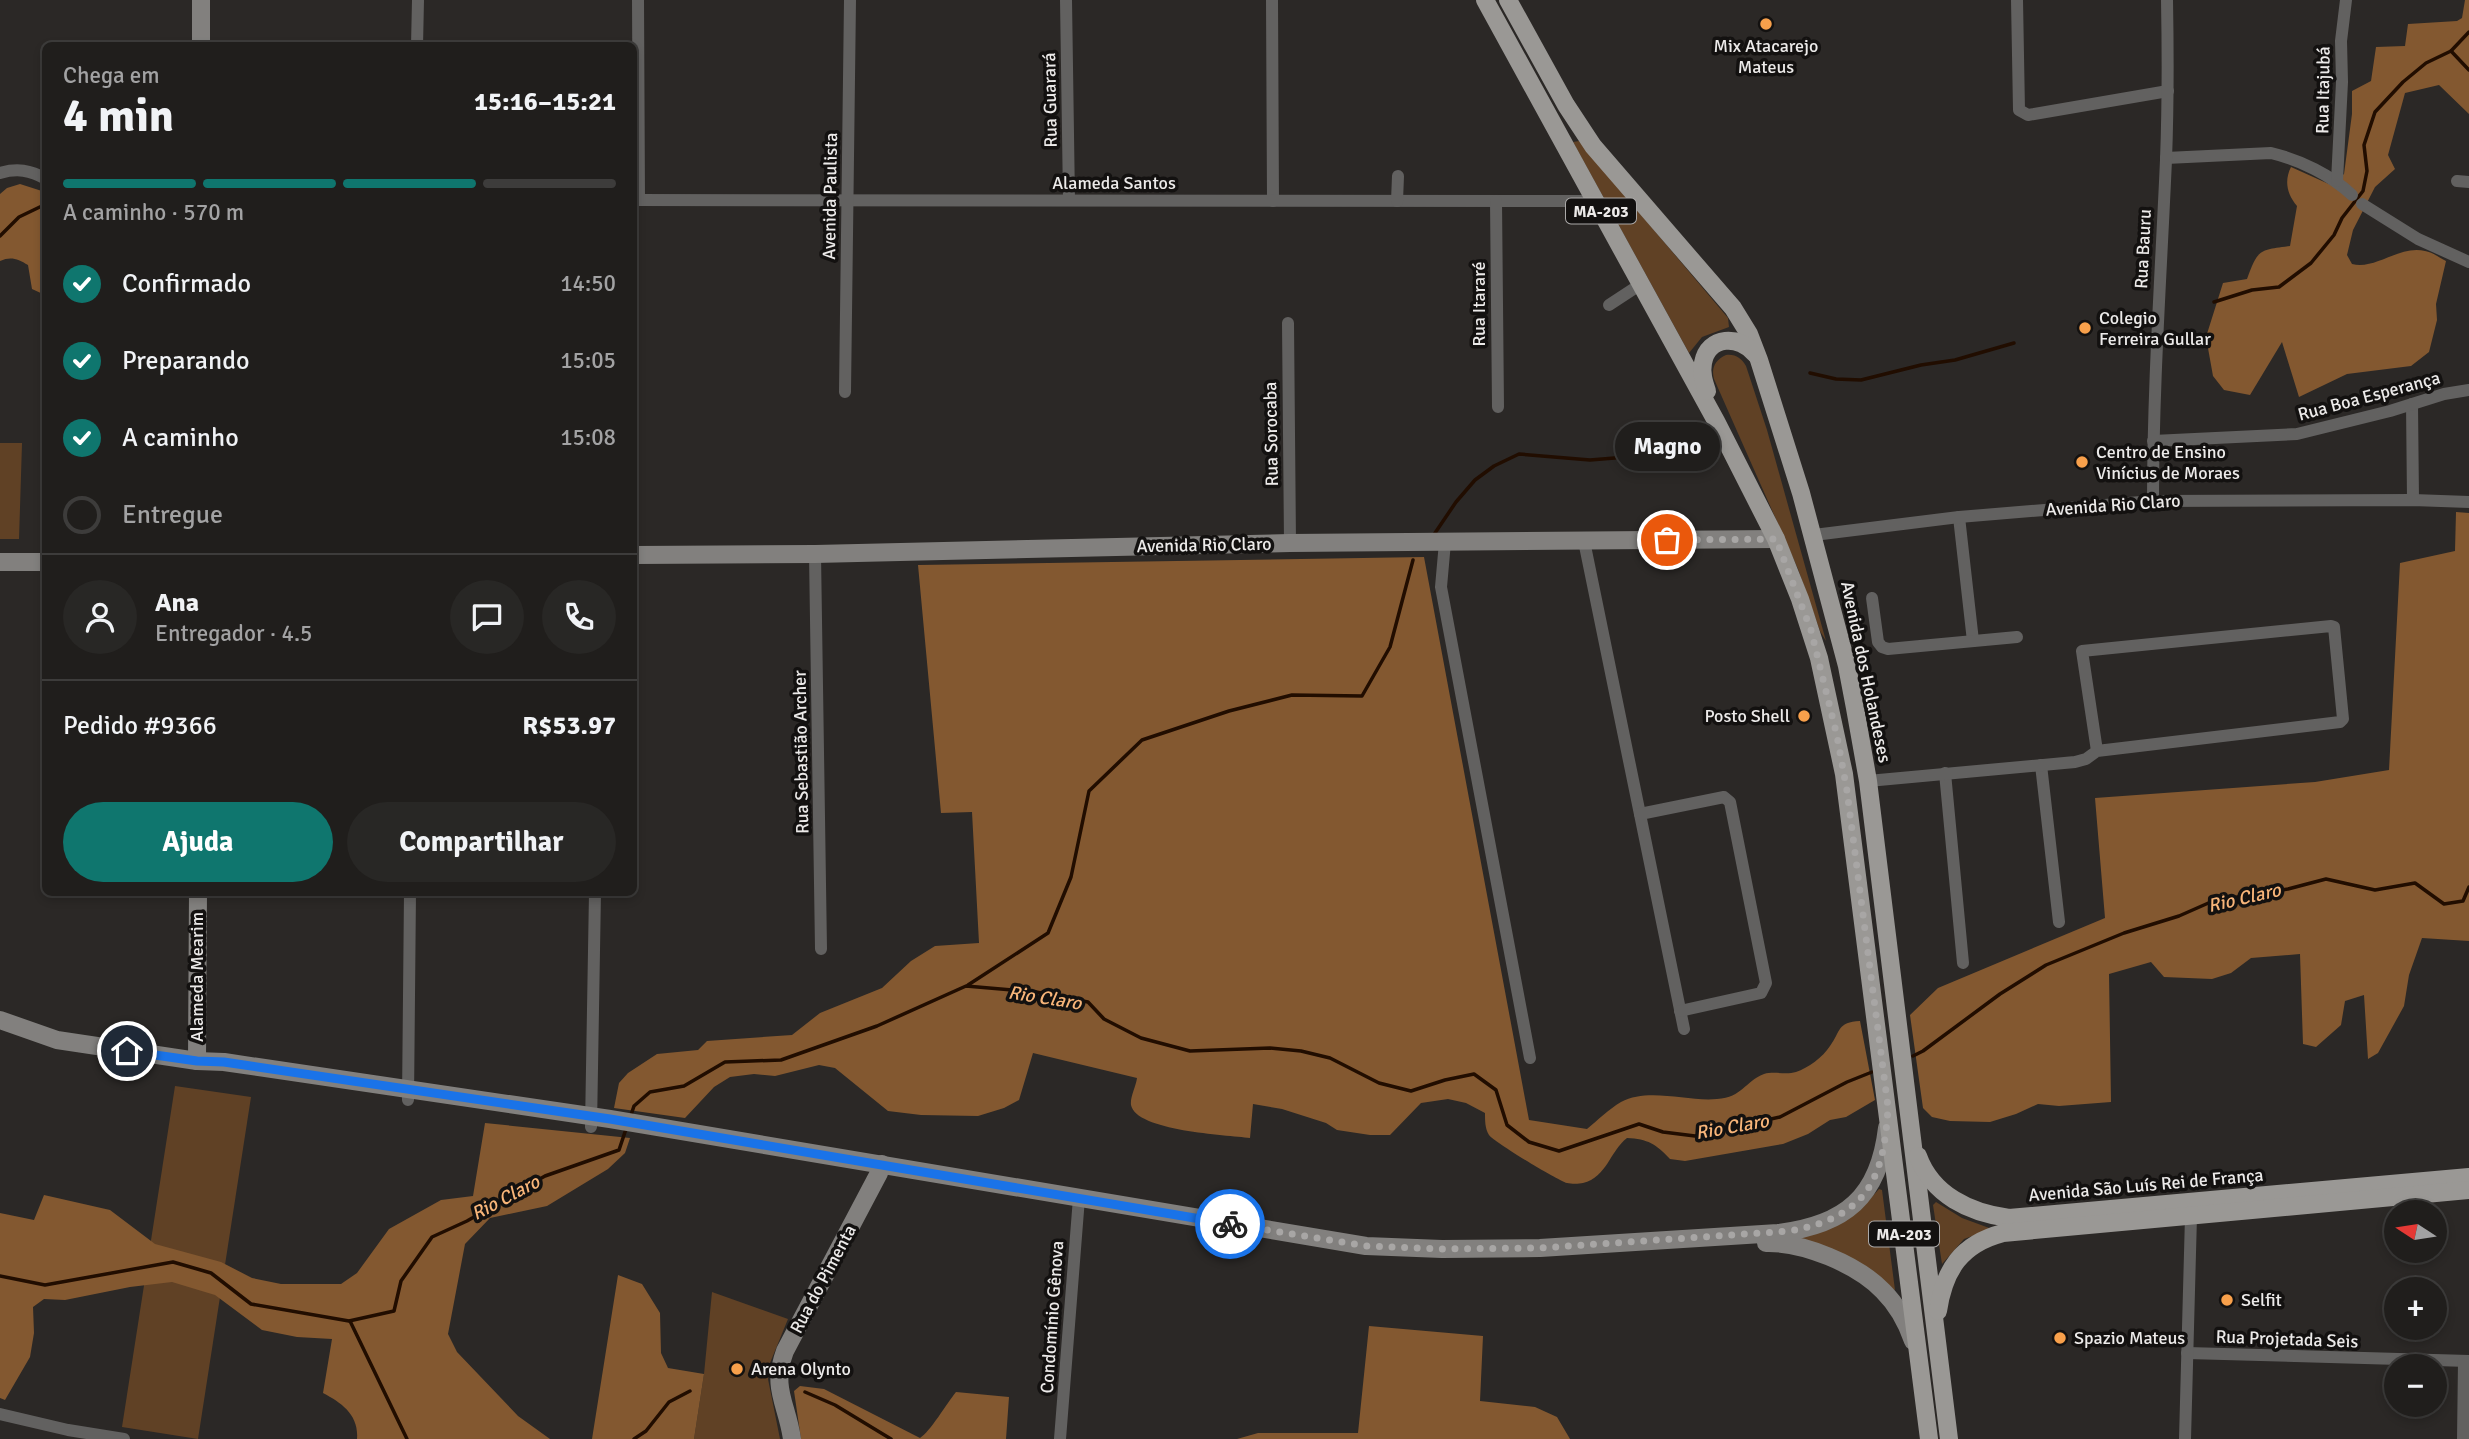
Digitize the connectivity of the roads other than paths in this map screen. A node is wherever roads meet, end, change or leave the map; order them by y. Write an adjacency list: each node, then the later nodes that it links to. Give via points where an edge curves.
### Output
1 (201, 0): 12 (main road)
2 (418, 0): 13 (street)
3 (638, 0): 15 (street)
4 (850, 0): 22 (street, Avenida Paulista)
5 (1066, 0): 23 (street, Rua Guarará)
6 (1272, 0): 24 (street)
7 (1485, 0): 27 (main road, MA-203)
8 (1508, 0): 32 (main road, Avenida dos Holandeses / MA-203, via 1593,146 1733,308)
9 (2017, 0): 14 (street, via 2022,113)
10 (2167, 0): 14 (street, Rua Bauru)
11 (2346, 0): 20 (street, Rua Itajubá)
12 (201, 42)
13 (417, 42)
14 (2168, 91): 16 (street, Rua Bauru)
15 (637, 100)
16 (2166, 158): 20 (street, via 2272,153); 38 (street, Rua Bauru)
17 (0, 173): 19 (street, via 25,170)
18 (1398, 176): 25 (street)
19 (42, 178)
20 (2337, 181): 28 (street, via 2357,200 2418,239)
21 (637, 200): 22 (street, Alameda Santos)
22 (848, 200): 23 (street, Alameda Santos); 34 (street, Avenida Paulista)
23 (1069, 200): 24 (street, Alameda Santos)
24 (1273, 201): 25 (street, Alameda Santos)
25 (1397, 201): 26 (street, Alameda Santos)
26 (1496, 201): 27 (street, Alameda Santos); 36 (street, Rua Itararé)
27 (1595, 201): 29 (main road, MA-203)
28 (2469, 262)
29 (1641, 284): 30 (street); 37 (main road, MA-203)
30 (1609, 305)
31 (1287, 323): 47 (street, Rua Sorocaba)
32 (1759, 360): 37 (main road, via 1747,346 1732,340 1709,349 1702,371); 43 (main road, Avenida dos Holandeses / MA-203)
33 (2469, 390): 35 (street, Rua Boa Esperança)
34 (845, 392)
35 (2413, 404): 38 (street, Rua Boa Esperança, via 2297,434); 40 (street)
36 (1497, 407)
37 (1716, 421): 44 (main road, MA-203)
38 (2153, 441): 39 (street, Rua Bauru)
39 (2153, 500): 40 (street, Avenida Rio Claro); 42 (street, Avenida Rio Claro)
40 (2413, 500): 41 (street, Avenida Rio Claro)
41 (2469, 502)
42 (1959, 517): 43 (street, Avenida Rio Claro); 54 (street)
43 (1814, 535): 58 (main road, Avenida dos Holandeses / MA-203, via 1847,666)
44 (1776, 539): 45 (main road, Avenida Rio Claro); 73 (main road, MA-203, via 1811,630 1837,736)
45 (1584, 541): 46 (main road, Avenida Rio Claro); 59 (street)
46 (1445, 542): 47 (main road, Avenida Rio Claro); 69 (street, via 1441,587)
47 (1290, 543): 48 (main road, Avenida Rio Claro)
48 (815, 554): 49 (main road, Avenida Rio Claro); 64 (street, Rua Sebastião Archer)
49 (637, 555)
50 (0, 562): 51 (main road)
51 (42, 562)
52 (1872, 598): 54 (street, via 1882,647)
53 (2017, 637): 54 (street)
54 (1973, 641)
55 (2097, 751): 55 (street, via 2342,721 2334,627 2082,651); 56 (street, via 2075,762)
56 (2041, 765): 57 (street); 63 (street)
57 (1945, 773): 58 (street); 65 (street)
58 (1868, 781): 71 (main road, Avenida dos Holandeses / MA-203)
59 (1640, 814): 66 (street); 66 (street, via 1724,797 1730,802 1765,989)
60 (198, 896): 70 (main road, Alameda Mearim)
61 (410, 896): 72 (street)
62 (595, 896): 74 (street)
63 (2059, 922)
64 (821, 949)
65 (1963, 963)
66 (1680, 1012): 68 (street)
67 (0, 1020): 70 (main road, via 57,1040)
68 (1684, 1029)
69 (1530, 1058)
70 (197, 1061): 72 (main road, via 224,1070)
71 (1905, 1091): 76 (main road, Avenida São Luís Rei de França, via 1916,1146 1930,1179 1959,1203 2000,1217); 80 (main road, Avenida dos Holandeses / MA-203)
72 (408, 1095): 74 (main road)
73 (1888, 1107): 78 (main road, via 1882,1156 1863,1197 1828,1222 1778,1233 1540,1248 1366,1246); 82 (main road, MA-203)
74 (591, 1121): 75 (main road)
75 (881, 1169): 78 (main road); 87 (main road, Rua do Pimenta, via 780,1364 779,1390)
76 (2469, 1177)
77 (2469, 1190): 79 (main road, Avenida São Luís Rei de França)
78 (1078, 1202): 82 (main road, via 1377,1255 1539,1258 1787,1243 1829,1258 1882,1290 1902,1316); 88 (street, Condomínio Gênova)
79 (2191, 1216): 80 (main road, Avenida São Luís Rei de França, via 2003,1233 1980,1241 1948,1274); 81 (street)
80 (1936, 1339): 90 (main road, Avenida dos Holandeses / MA-203)
81 (2188, 1353): 83 (street, Rua Projetada Seis); 91 (street)
82 (1920, 1361): 89 (main road, MA-203)
83 (2467, 1361): 92 (street)
84 (0, 1414): 85 (street)
85 (67, 1434): 86 (street)
86 (124, 1439)
87 (792, 1439)
88 (1060, 1439)
89 (1929, 1439)
90 (1949, 1439)
91 (2185, 1439)
92 (2463, 1439)

